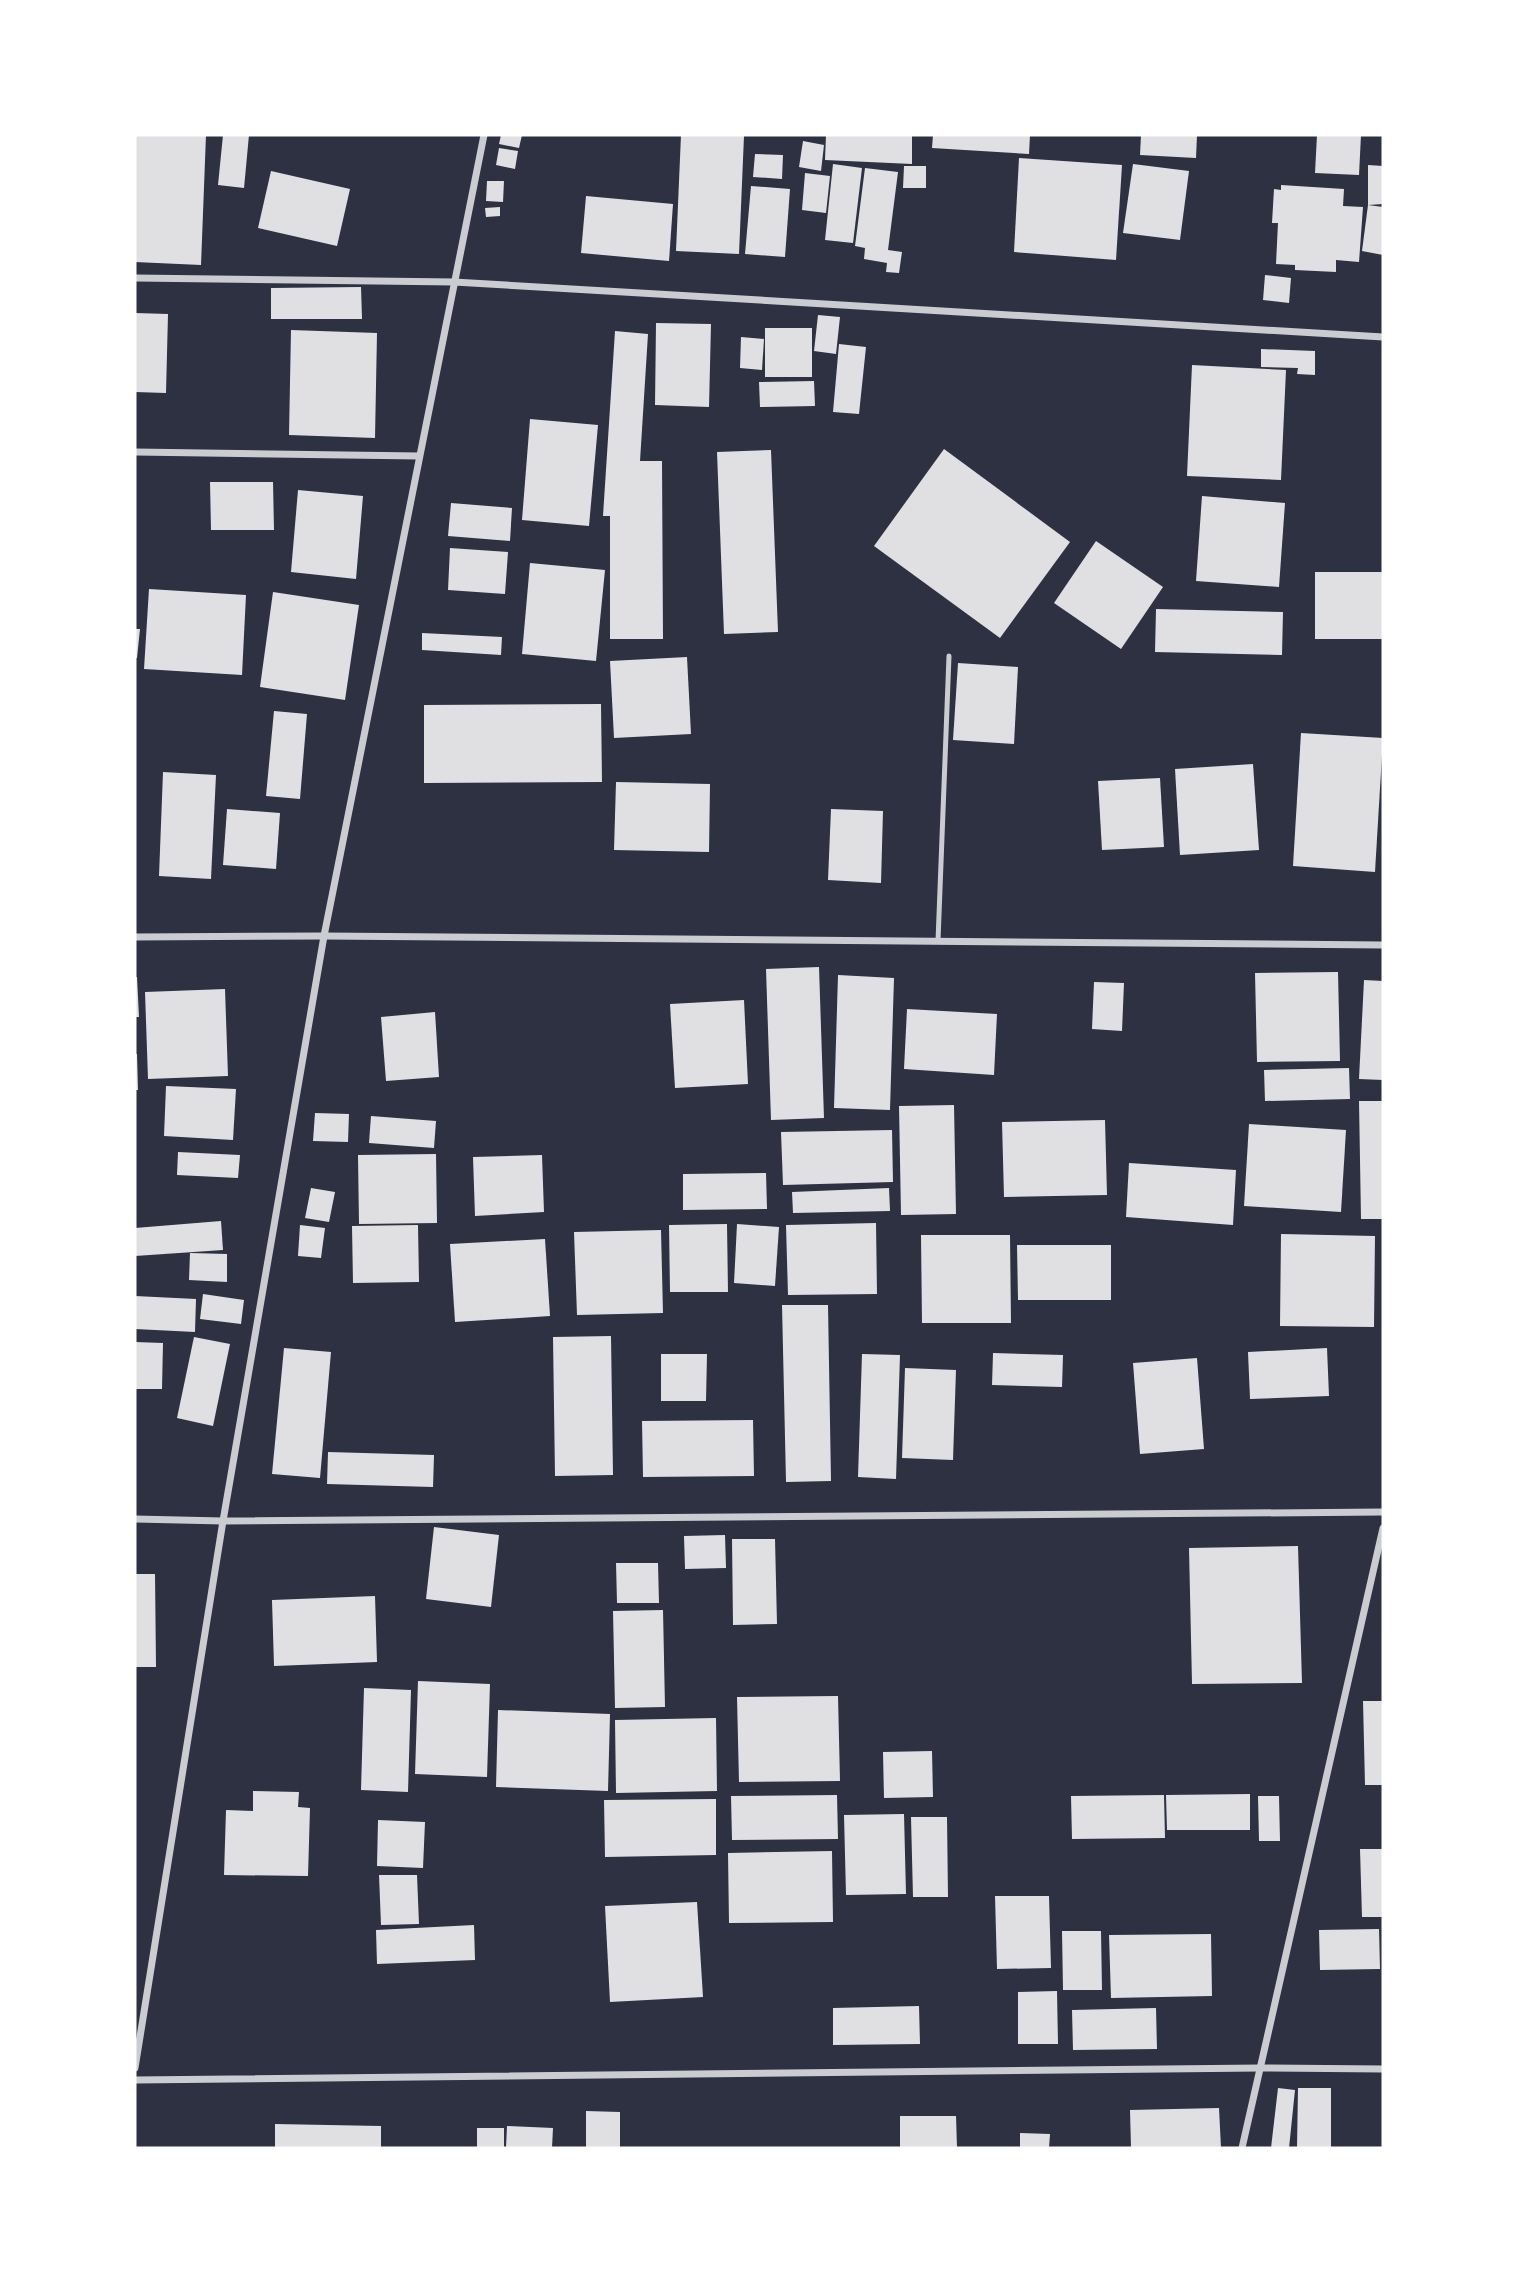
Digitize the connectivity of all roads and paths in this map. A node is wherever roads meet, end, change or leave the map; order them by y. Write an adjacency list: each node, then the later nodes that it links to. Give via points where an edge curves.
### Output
1 (484, 135): 3 (street)
2 (135, 278): 3 (street)
3 (454, 282): 4 (street); 6 (street)
4 (1383, 337)
5 (135, 452): 6 (street)
6 (419, 456): 8 (street)
7 (949, 656): 10 (lane)
8 (324, 936): 9 (street); 10 (street); 14 (street)
9 (135, 937)
10 (938, 942): 11 (street)
11 (1383, 945)
12 (1383, 1512): 14 (street)
13 (135, 1518): 14 (street)
14 (223, 1521): 16 (street)
15 (1383, 1528): 17 (street)
16 (135, 2068)
17 (1261, 2068): 18 (street); 19 (street); 20 (street)
18 (1383, 2069)
19 (135, 2080)
20 (1242, 2148)

